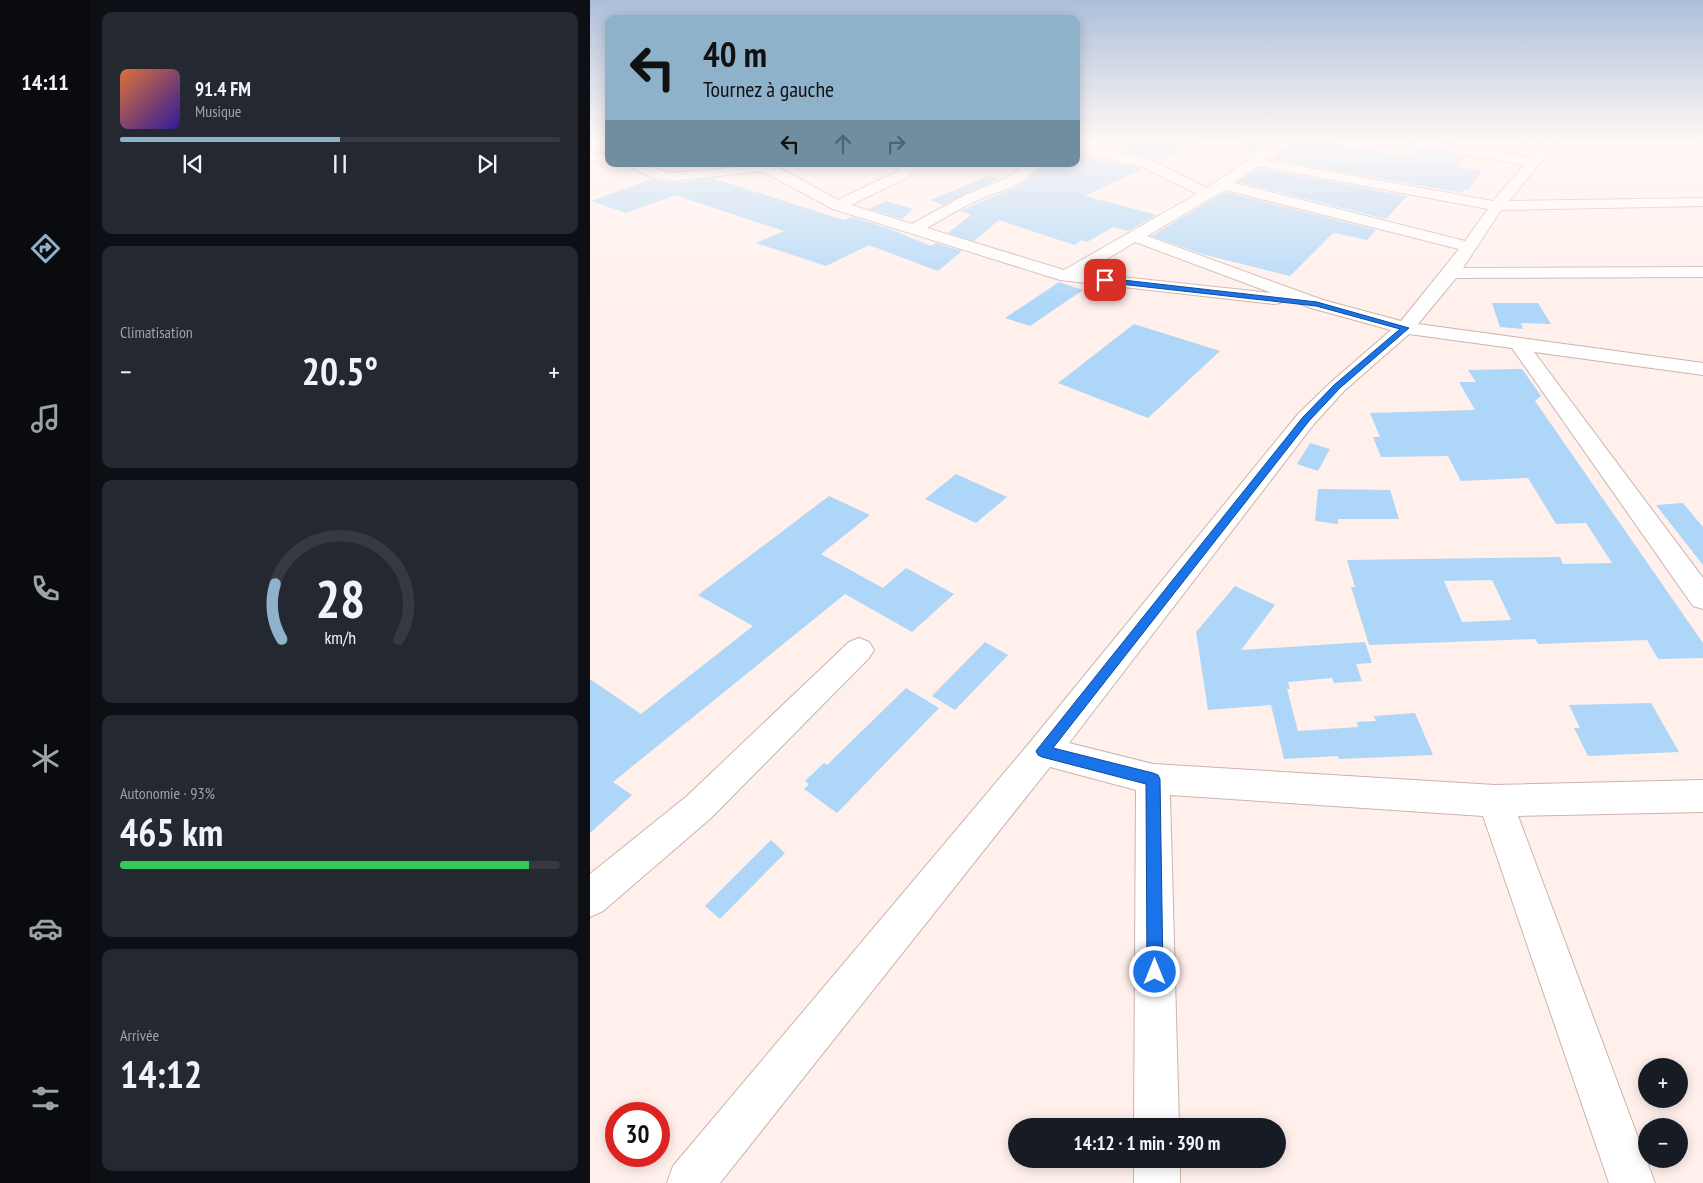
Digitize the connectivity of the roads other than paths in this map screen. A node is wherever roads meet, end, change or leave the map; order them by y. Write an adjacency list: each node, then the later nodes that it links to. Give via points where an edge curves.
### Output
1 (822, 197): 9 (street)
2 (856, 197): 9 (street)
3 (972, 197): 11 (street)
4 (1199, 197): 12 (street)
5 (1272, 197): 13 (street)
6 (1449, 197): 10 (street)
7 (1504, 197): 10 (street)
8 (1703, 202): 10 (street)
9 (838, 206): 11 (street)
10 (1497, 206): 13 (street)
11 (913, 230): 16 (street)
12 (1134, 236): 16 (street); 17 (street)
13 (1468, 246): 14 (street)
14 (1451, 273): 15 (street); 18 (street)
15 (1700, 275)
16 (1066, 276): 17 (street)
17 (1317, 304): 18 (street)
18 (1405, 328): 19 (street); 23 (street, via 1337,387 1306,419)
19 (1519, 345): 20 (street); 21 (street)
20 (1703, 369)
21 (1703, 599)
22 (859, 650): 27 (street, via 699,808)
23 (1042, 751): 24 (street); 30 (street)
24 (1153, 779): 26 (street); 28 (street)
25 (1703, 796): 26 (street)
26 (1495, 801): 32 (street)
27 (590, 898)
28 (1156, 1118)
29 (1157, 1168): 31 (street)
30 (690, 1183)
31 (1157, 1183)
32 (1632, 1183)

